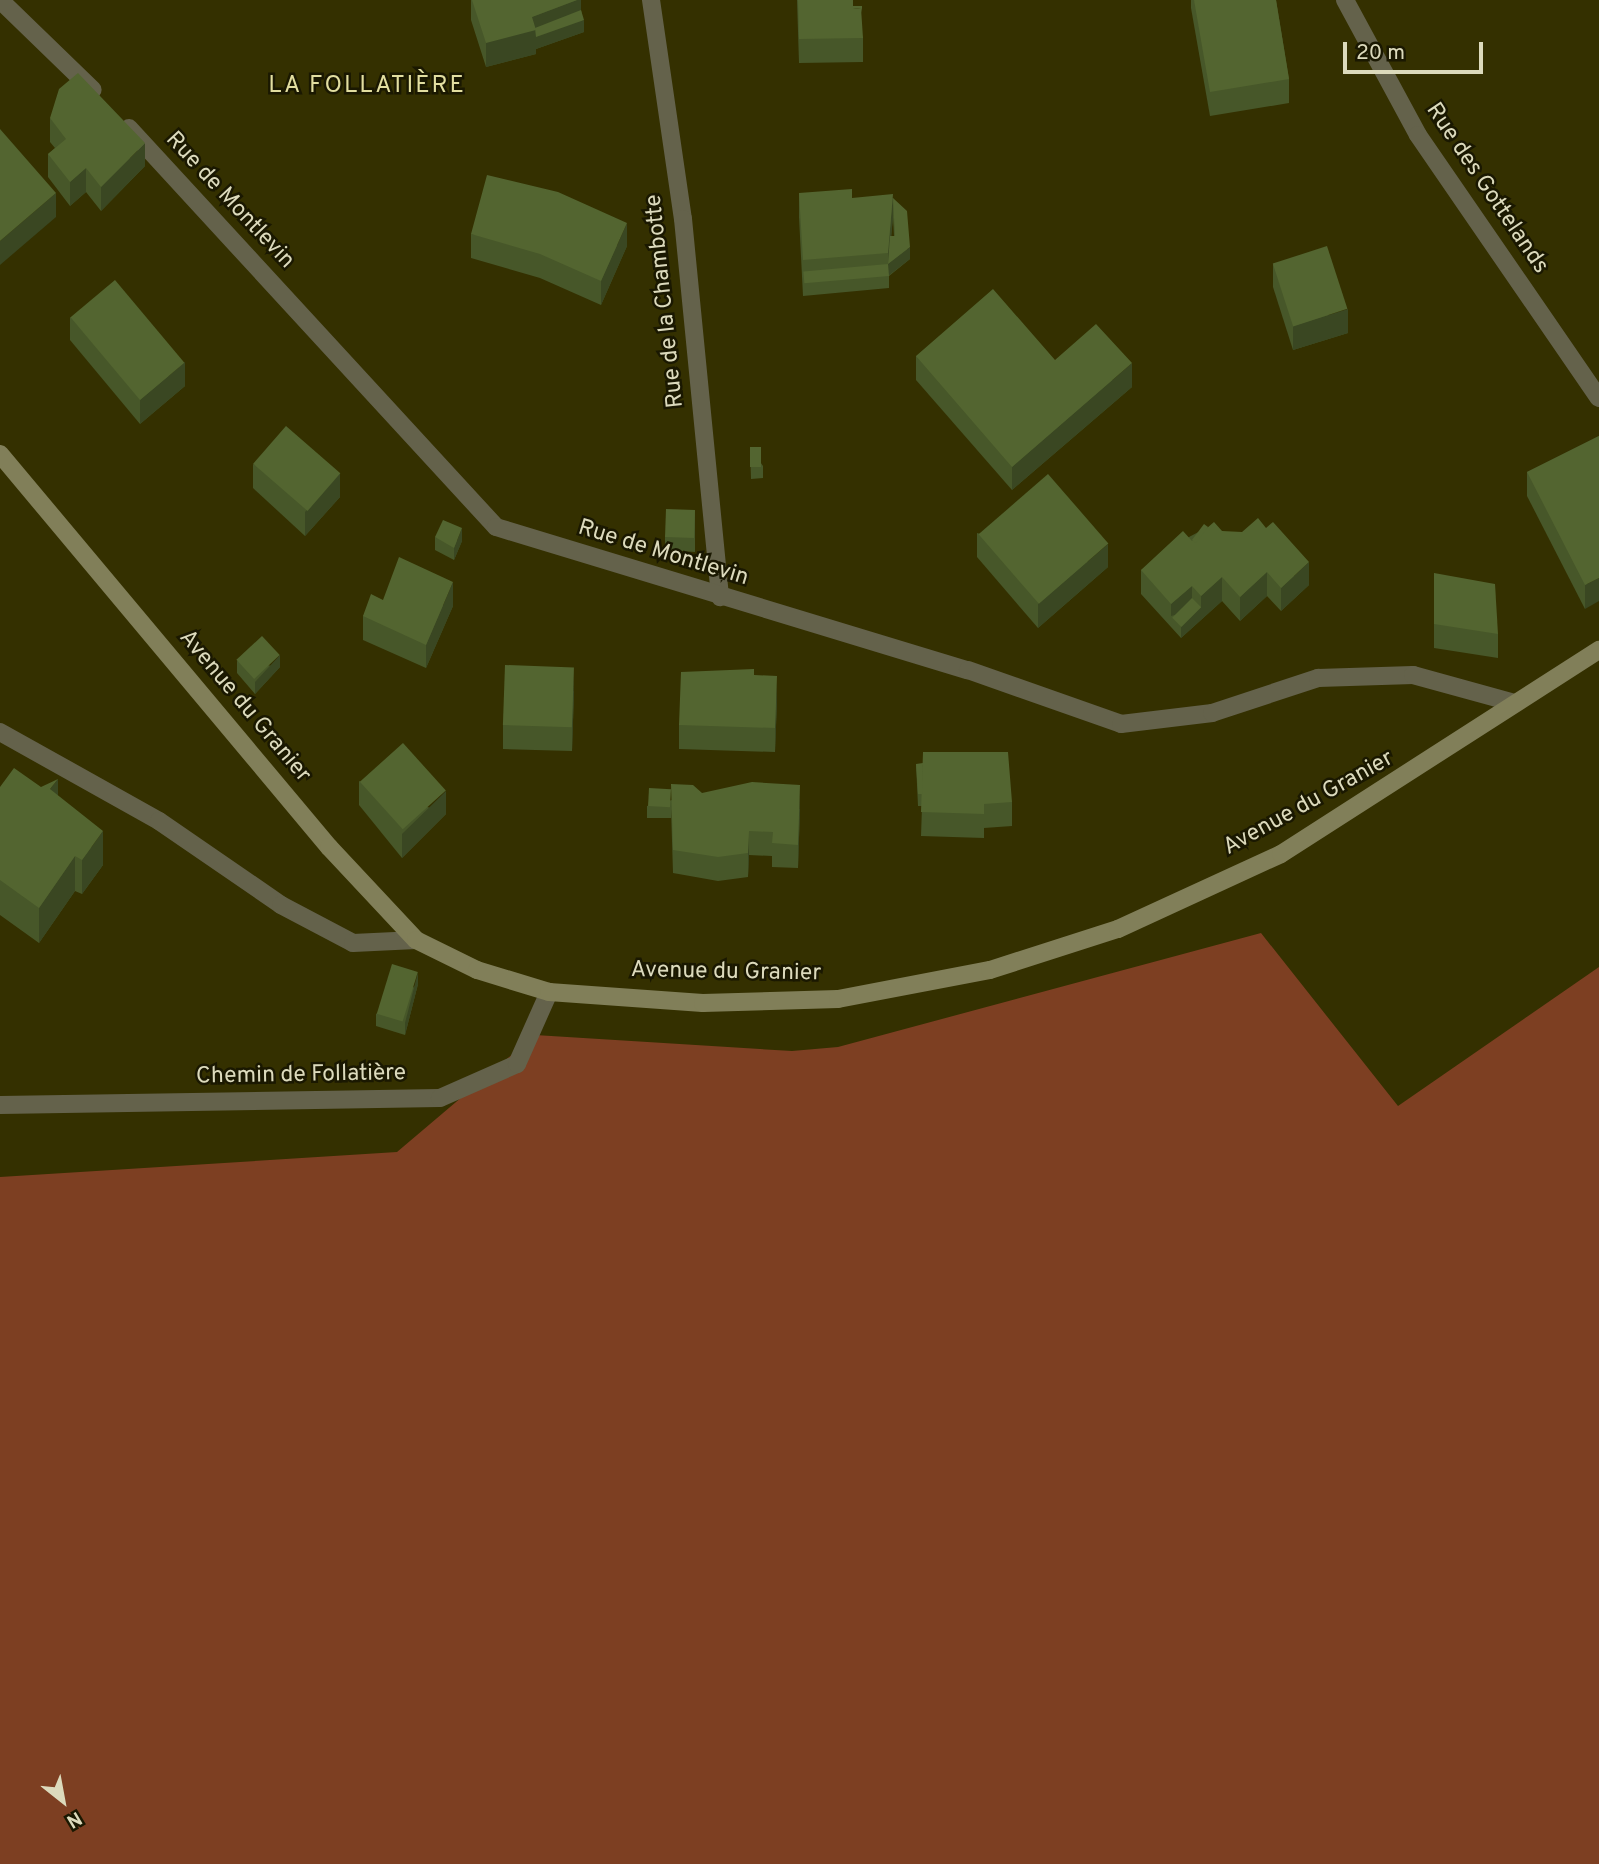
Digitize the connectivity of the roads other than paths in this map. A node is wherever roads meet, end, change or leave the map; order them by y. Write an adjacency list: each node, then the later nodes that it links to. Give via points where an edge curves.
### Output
1 (0, 0): 6 (street, Rue de Montlevin, via 108,106 496,527)
2 (651, 0): 6 (street, Rue de la Chambotte, via 683,219)
3 (1345, 0): 4 (street, Rue des Gottelands, via 1418,135)
4 (1599, 398)
5 (0, 454): 10 (main road, Avenue du Granier, via 329,847)
6 (720, 597): 8 (street, Rue de Montlevin, via 968,670 1121,724 1212,713 1318,678 1413,675)
7 (1599, 650): 8 (main road, Avenue du Granier)
8 (1514, 703): 11 (main road, Avenue du Granier, via 1408,778 1281,854 1118,929 990,970 838,999 703,1003)
9 (0, 732): 10 (street, via 159,821 281,905 353,943)
10 (416, 940): 11 (main road, Avenue du Granier, via 477,970)
11 (549, 992): 12 (street, Chemin de Follatière, via 517,1064 440,1098)
12 (0, 1105)

